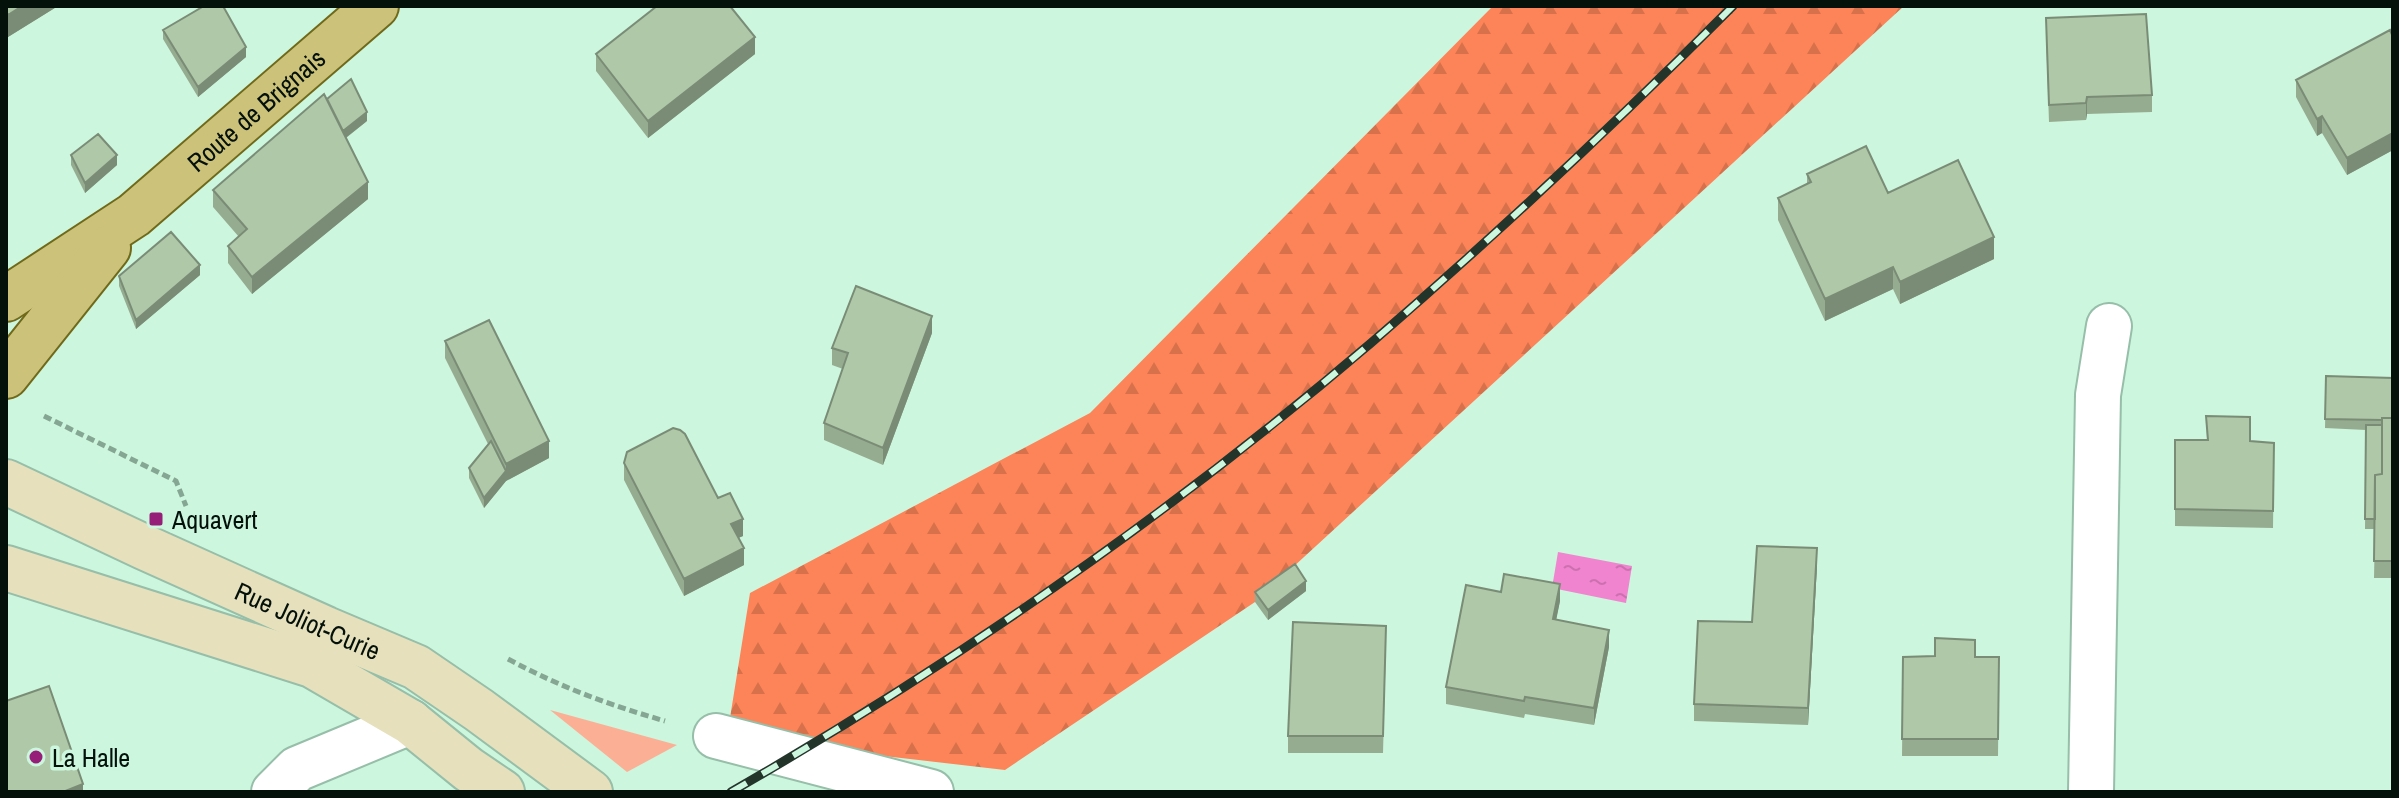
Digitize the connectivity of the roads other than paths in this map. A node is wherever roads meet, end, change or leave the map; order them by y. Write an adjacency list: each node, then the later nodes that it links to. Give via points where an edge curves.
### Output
1 (376, 6): 2 (main road, Route de Brignais)
2 (134, 215): 3 (main road, Route de Brignais); 5 (main road, Route de Brignais)
3 (6, 299)
4 (2109, 326): 14 (street, via 2098,395)
5 (6, 376)
6 (6, 482): 12 (main road, Rue Joliot-Curie, via 416,667)
7 (6, 568): 8 (main road, Rue Joliot-Curie, via 312,665)
8 (410, 722): 10 (street, via 297,769); 11 (main road, Rue Joliot-Curie)
9 (716, 736): 13 (street)
10 (274, 792)
11 (502, 792)
12 (590, 792)
13 (931, 792)
14 (2091, 792)

